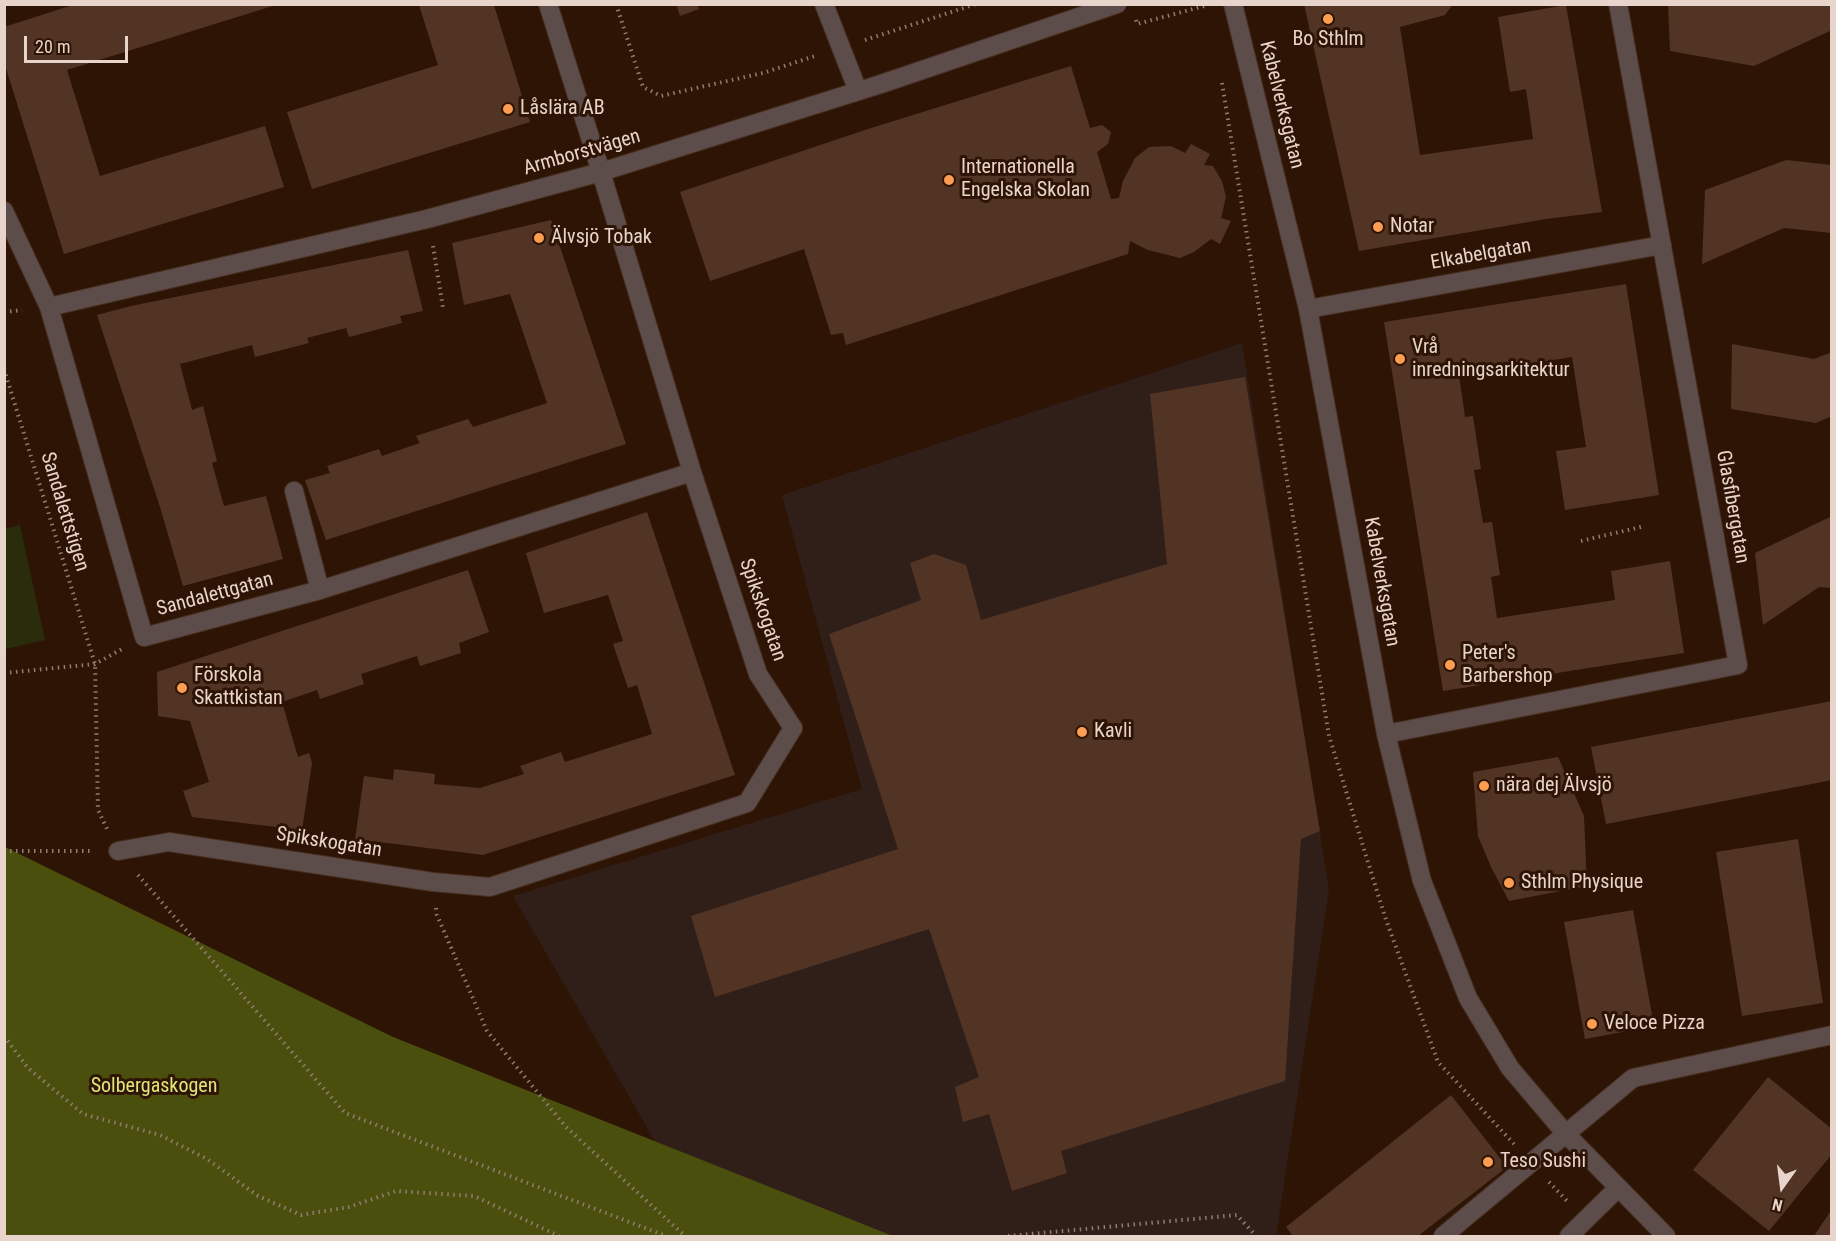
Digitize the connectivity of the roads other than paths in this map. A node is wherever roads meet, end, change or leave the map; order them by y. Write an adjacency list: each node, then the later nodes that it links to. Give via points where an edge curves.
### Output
1 (548, 4): 7 (street, Spikskogatan)
2 (824, 4): 6 (street)
3 (1233, 4): 11 (street, Kabelverksgatan)
4 (1618, 4): 9 (street, Glasfibergatan)
5 (1125, 9): 6 (street, Armborstvägen)
6 (858, 91): 7 (street, Armborstvägen)
7 (602, 172): 10 (street, Armborstvägen, via 427,219); 12 (street, Spikskogatan)
8 (4, 211): 10 (street, Sandalettgatan)
9 (1662, 244): 11 (street, Elkabelgatan); 15 (street, Glasfibergatan, via 1738,665)
10 (49, 307): 14 (street, Sandalettgatan, via 144,637)
11 (1308, 309): 15 (street, Kabelverksgatan)
12 (692, 472): 14 (street, Sandalettgatan); 16 (street, Spikskogatan, via 758,674 793,728 747,803 490,887 169,842)
13 (294, 491): 14 (street)
14 (320, 590)
15 (1386, 734): 18 (street, Kabelverksgatan, via 1422,881 1468,998 1510,1068)
16 (118, 851)
17 (1832, 1035): 18 (street, via 1633,1078)
18 (1565, 1133): 19 (street, Kabelverksgatan); 20 (street)
19 (1618, 1188): 21 (street); 22 (street, Kabelverksgatan)
20 (1443, 1236)
21 (1569, 1236)
22 (1666, 1236)

